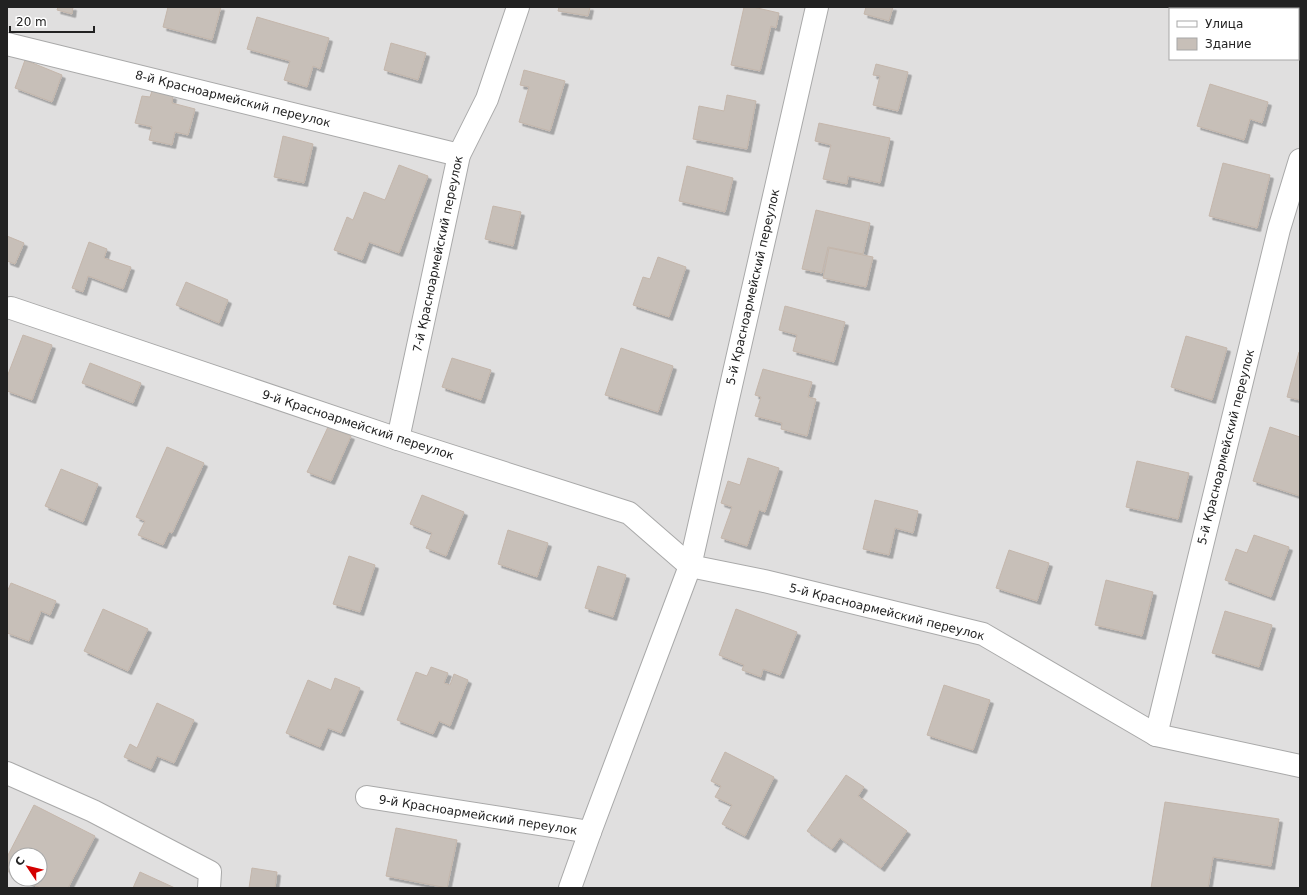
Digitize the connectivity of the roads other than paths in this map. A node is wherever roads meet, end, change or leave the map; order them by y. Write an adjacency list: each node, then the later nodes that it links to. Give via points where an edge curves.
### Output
1 (518, 7): 4 (street, 7-й Красноармейский переулок, via 487,99)
2 (817, 7): 8 (street, 5-й Красноармейский переулок)
3 (7, 44): 4 (street, 8-й Красноармейский переулок)
4 (458, 155): 7 (street, 7-й Красноармейский переулок)
5 (1300, 160): 9 (street, 5-й Красноармейский переулок, via 1279,229)
6 (11, 308): 7 (street, 9-й Красноармейский переулок)
7 (398, 439): 8 (street, 9-й Красноармейский переулок, via 629,513)
8 (690, 566): 9 (street, 5-й Красноармейский переулок, via 764,581 983,634); 13 (street, 5-й Красноармейский переулок)
9 (1156, 735): 10 (street, 5-й Красноармейский переулок)
10 (1300, 766)
11 (7, 773): 14 (street, via 93,810 210,872)
12 (367, 798): 13 (street, 9-й Красноармейский переулок)
13 (590, 832): 15 (street, 5-й Красноармейский переулок)
14 (209, 888)
15 (572, 888)

